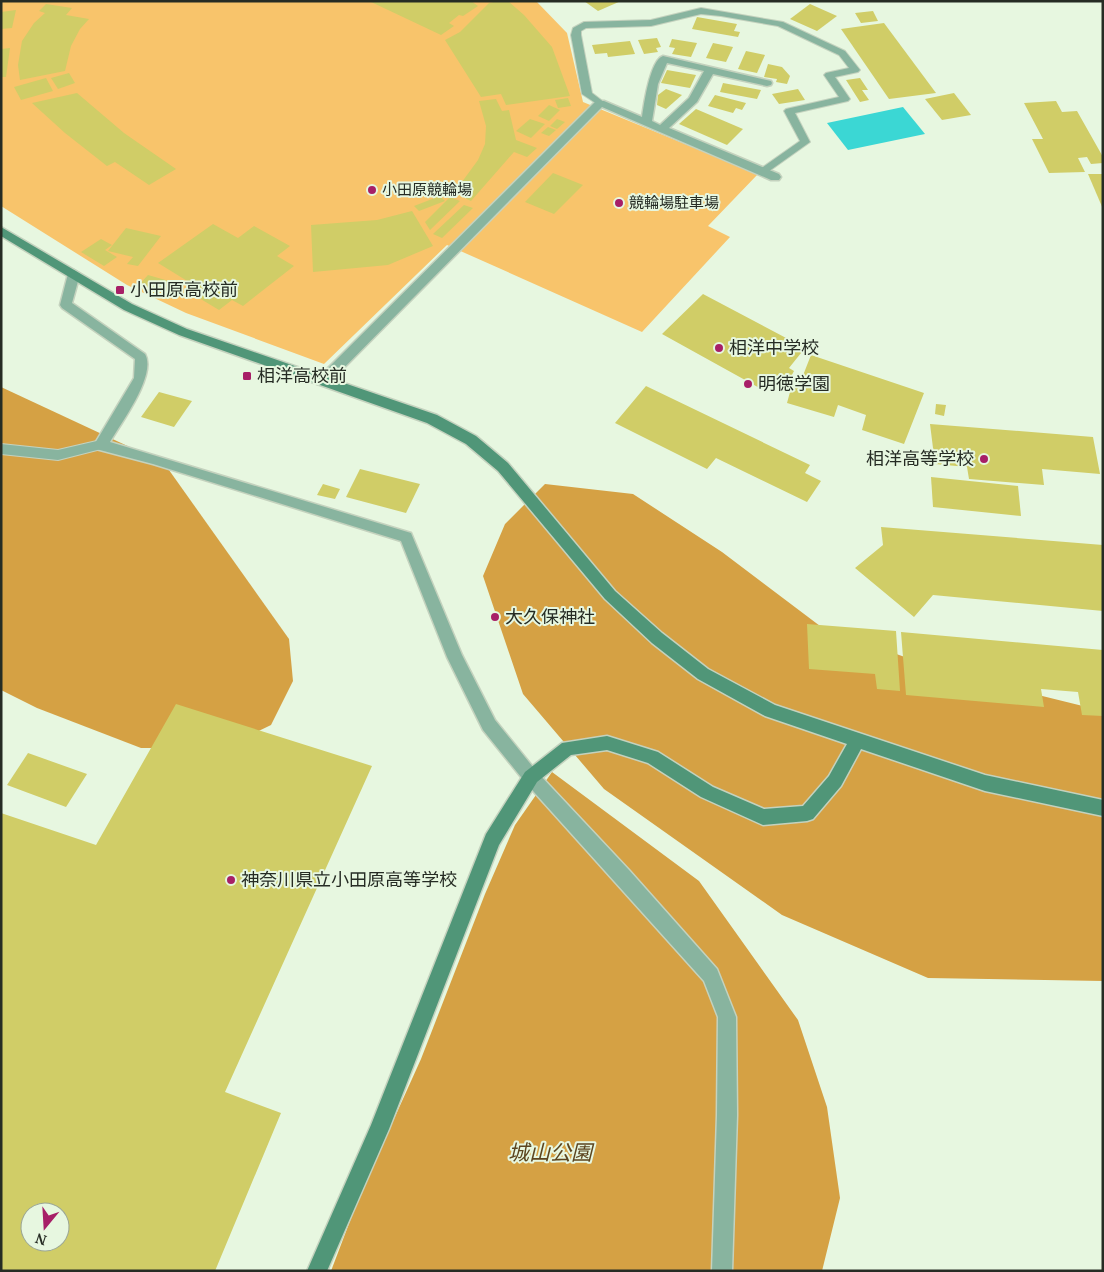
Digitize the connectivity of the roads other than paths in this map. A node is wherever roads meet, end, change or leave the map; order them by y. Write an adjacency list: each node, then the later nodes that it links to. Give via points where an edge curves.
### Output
1 (709, 71): 2 (street); 4 (street, via 663,59 653,84); 5 (street, via 693,100)
2 (767, 83)
3 (600, 103): 4 (street); 6 (lane, via 587,94 576,35 576,30 584,25 651,23 701,11 721,13 780,24 842,53 855,70 829,75 845,98 788,111 805,142); 10 (street)
4 (646, 122): 5 (street)
5 (662, 129): 6 (street)
6 (761, 172): 7 (street)
7 (775, 177)
8 (1, 231): 9 (street)
9 (74, 274): 10 (street, via 128,307 184,332); 11 (street, via 66,305 141,356 140,378)
10 (322, 381): 13 (street, via 432,419 471,440 503,466 610,595 703,674 771,711)
11 (101, 445): 12 (lane, via 58,455); 14 (street, via 406,537 455,657 489,725)
12 (1, 449)
13 (857, 741): 14 (street, via 835,781 807,813 763,817 707,792 652,757 607,743 568,748); 15 (street, via 985,783)
14 (531, 777): 16 (street, via 492,840 379,1129); 17 (street, via 711,975 727,1017)
15 (1103, 808)
16 (317, 1271)
17 (722, 1271)

